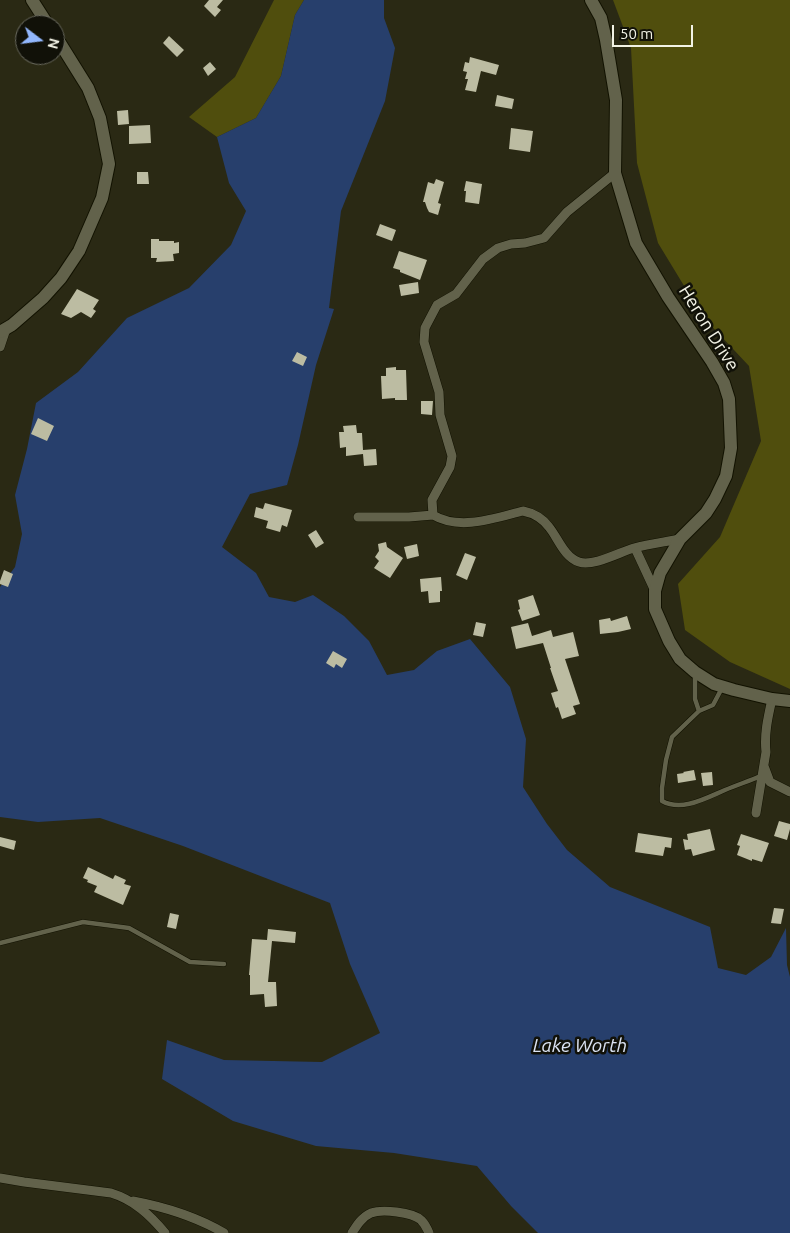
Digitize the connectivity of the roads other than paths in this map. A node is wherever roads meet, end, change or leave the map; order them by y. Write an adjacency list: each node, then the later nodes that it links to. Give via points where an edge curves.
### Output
1 (32, 0): 3 (street)
2 (591, 0): 5 (street, Heron Drive, via 601,18 616,100)
3 (42, 15)
4 (65, 51): 6 (street, via 88,88 100,118 109,164 102,198 79,251 60,278 43,298)
5 (616, 173): 8 (street, via 566,212 544,238 498,248 483,259 456,294 437,305 426,324 424,342 452,456 450,467 432,500); 10 (street, Heron Drive, via 636,243 712,362 729,399 731,448 726,476 706,513)
6 (3, 330): 7 (street)
7 (0, 347)
8 (433, 515): 9 (street); 11 (street, via 456,523 529,512 548,525 570,557 580,563 592,563)
9 (358, 517)
10 (680, 539): 11 (street); 12 (street, Heron Drive, via 660,573)
11 (635, 548): 12 (street)
12 (655, 591): 13 (street, Heron Drive, via 655,609 669,640 680,659)
13 (694, 672): 14 (street, Heron Drive); 17 (lane)
14 (723, 686): 15 (street, Heron Drive); 17 (lane, via 713,705)
15 (772, 699): 16 (street, Heron Drive); 18 (street, via 766,726)
16 (790, 701)
17 (699, 711): 18 (lane, via 672,737 662,801 669,805 695,803)
18 (763, 771): 19 (street, via 770,782); 20 (street)
19 (790, 792)
20 (756, 813)
21 (0, 943): 22 (lane, via 83,922 129,928 190,962)
22 (224, 964)
23 (0, 1178): 24 (street, via 111,1193)
24 (130, 1201): 25 (street); 26 (street, via 186,1215)
25 (165, 1233)
26 (224, 1233)
27 (352, 1233): 28 (street, via 360,1221 372,1213 391,1211 420,1218)
28 (429, 1233)

